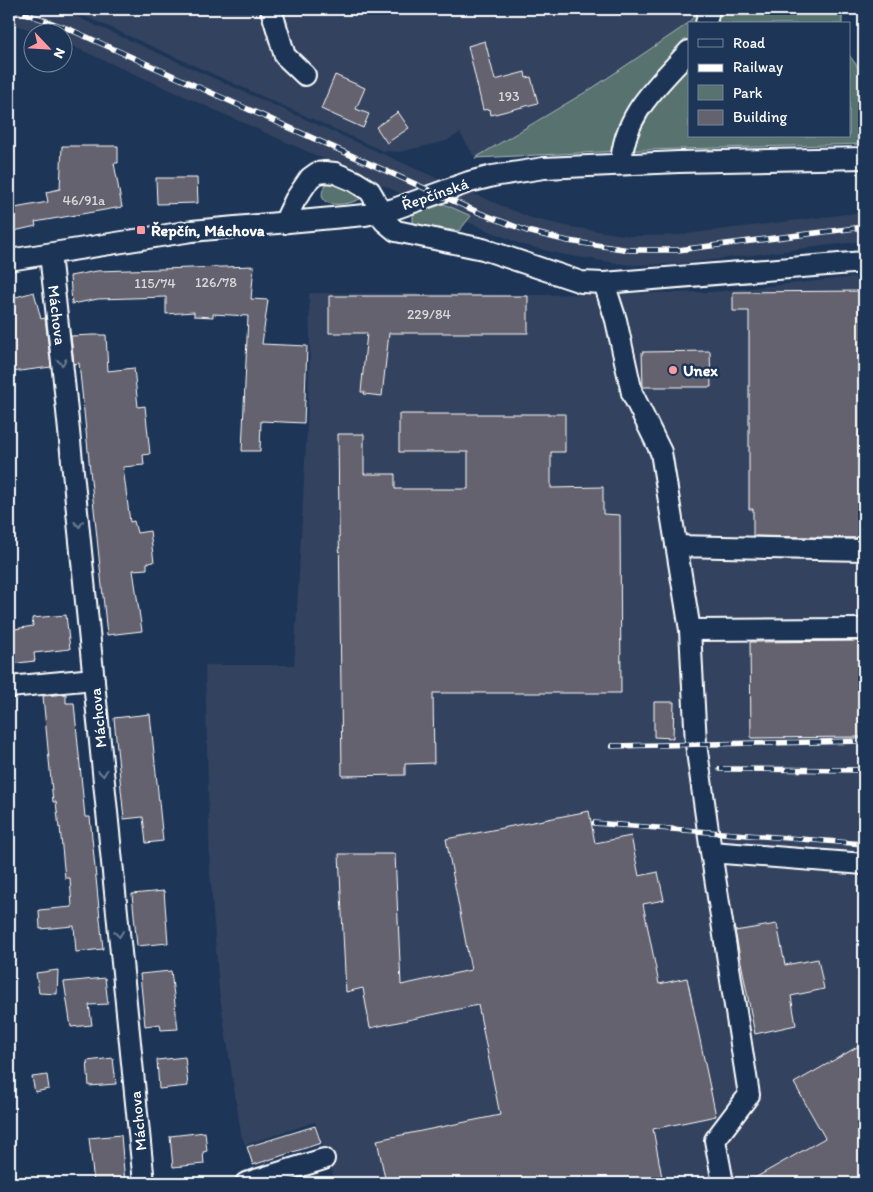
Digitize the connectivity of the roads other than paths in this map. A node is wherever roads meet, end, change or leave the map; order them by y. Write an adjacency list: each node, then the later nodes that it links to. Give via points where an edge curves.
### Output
1 (271, 9): 5 (street, via 285,56)
2 (709, 9): 3 (street)
3 (706, 22)
4 (688, 52): 7 (street, via 632,118 622,149)
5 (305, 75)
6 (864, 158): 7 (street, Řepčínská)
7 (621, 164): 8 (street, Řepčínská, via 544,168 493,176)
8 (380, 212): 9 (street, Řepčínská); 9 (street, via 363,185 336,173 325,172 317,173 302,187); 13 (street, via 389,226 405,234 483,249 581,282)
9 (284, 223): 11 (street, Řepčínská, via 192,231)
10 (9, 260): 11 (street, Řepčínská)
11 (50, 262): 18 (street, Máchova, one-way to 18)
12 (864, 262): 13 (street)
13 (604, 283): 14 (street, via 616,320 632,393 661,452)
14 (676, 546): 15 (street); 17 (street)
15 (864, 550)
16 (864, 629): 17 (street)
17 (690, 630): 20 (street, via 696,744)
18 (94, 678): 19 (street); 23 (street, Máchova, one-way to 23)
19 (9, 687)
20 (711, 852): 21 (street); 25 (street, via 749,1096 715,1140)
21 (864, 864)
22 (324, 1159): 24 (street)
23 (144, 1183)
24 (246, 1183)
25 (723, 1183)

